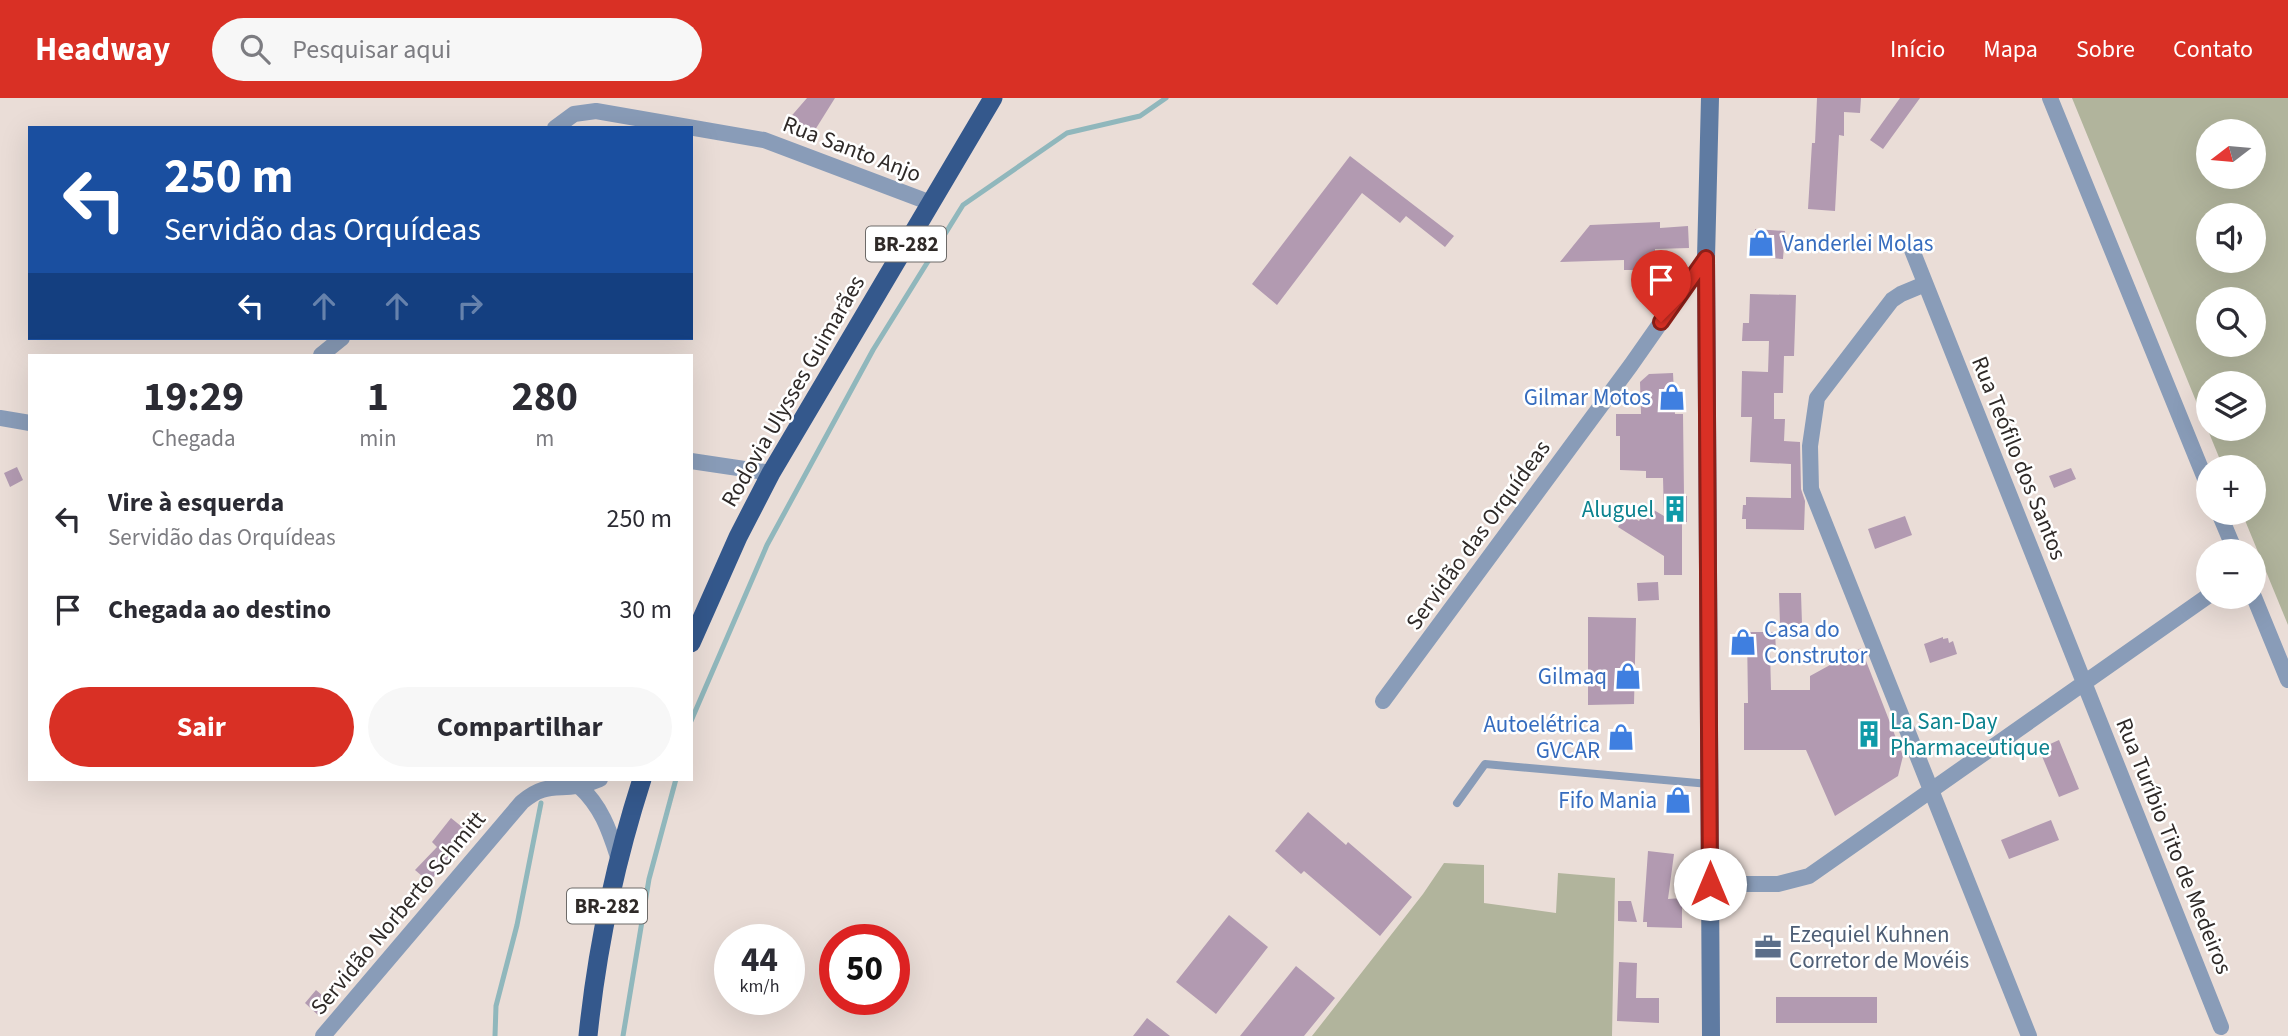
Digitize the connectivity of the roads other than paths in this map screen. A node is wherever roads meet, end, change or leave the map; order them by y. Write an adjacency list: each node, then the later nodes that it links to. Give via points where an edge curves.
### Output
1 (993, 98): 7 (highway, Rodovia Ulysses Guimarães / BR-282)
2 (1710, 98): 9 (main road)
3 (2050, 98): 15 (street)
4 (558, 126): 5 (street, Rua Santo Anjo, via 574,114 596,111)
5 (683, 126)
6 (693, 128): 7 (street, Rua Santo Anjo, via 764,140)
7 (931, 203): 17 (highway, Rodovia Ulysses Guimarães / BR-282)
8 (1912, 250): 10 (street, Rua Teófilo dos Santos)
9 (1706, 258): 23 (street, Servidão das Orquídeas); 26 (main road)
10 (1925, 284): 22 (street, Rua Teófilo dos Santos); 28 (street, via 1892,300 1817,397 1809,471 1811,489)
11 (340, 340): 12 (street)
12 (322, 354)
13 (0, 418): 14 (street)
14 (28, 423)
15 (2196, 457)
16 (693, 461): 17 (street)
17 (771, 473): 20 (highway, Rodovia Ulysses Guimarães / BR-282)
18 (2196, 604): 22 (street)
19 (2259, 609): 21 (street)
20 (693, 638)
21 (2288, 680)
22 (2084, 683): 28 (street); 32 (street, Rua Turíbio Tito de Medeiros)
23 (1383, 701)
24 (594, 781): 27 (street, Servidão Norberto Schmitt)
25 (641, 781): 30 (highway, BR-282)
26 (1709, 784): 29 (lane, via 1485,764); 31 (main road)
27 (579, 786): 30 (street, via 604,815); 33 (street, Servidão Norberto Schmitt, via 547,788 522,802)
28 (1931, 790): 31 (street, via 1809,876 1778,884); 36 (street)
29 (1457, 803)
30 (618, 857): 34 (highway, BR-282)
31 (1710, 884): 35 (main road)
32 (2221, 1027)
33 (323, 1036)
34 (588, 1036)
35 (1711, 1036)
36 (2029, 1036)

